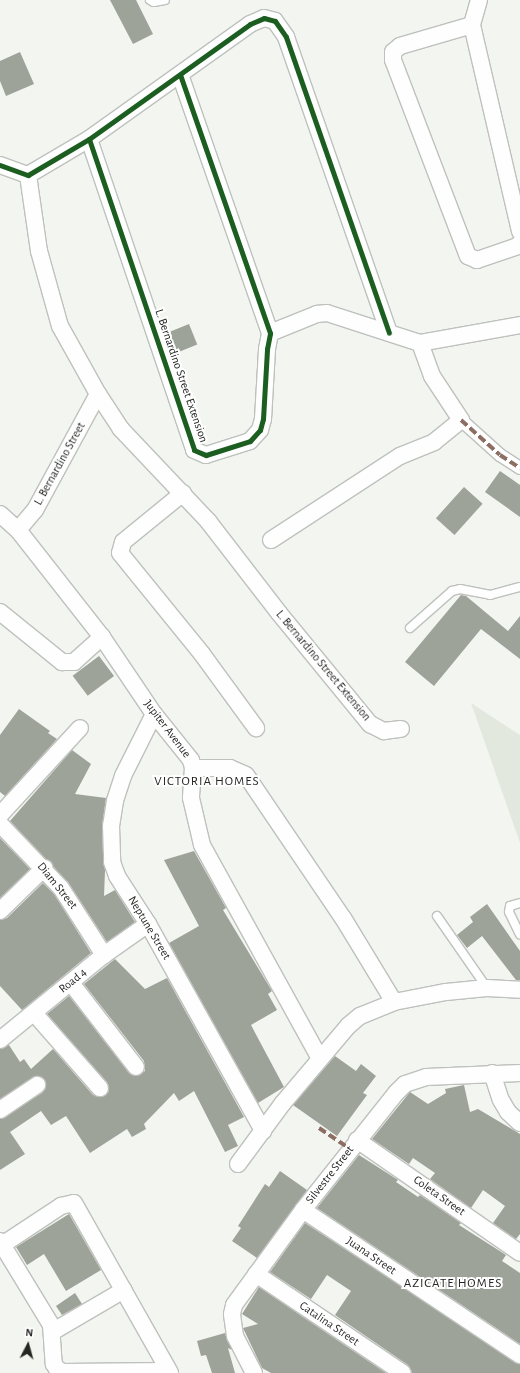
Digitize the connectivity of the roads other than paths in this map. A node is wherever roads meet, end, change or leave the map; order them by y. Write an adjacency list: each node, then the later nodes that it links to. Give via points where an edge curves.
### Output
1 (150, 0): 2 (lane)
2 (165, 0)
3 (479, 0): 4 (street)
4 (472, 25): 9 (street); 10 (street, via 400,46 393,52 393,60 468,256 477,260 518,246)
5 (180, 75): 6 (street); 12 (street, via 250,24 264,18 275,21 286,37); 13 (street, L. Bernardino Street Extension)
6 (89, 139): 8 (street); 13 (street, L. Bernardino Street Extension, via 194,450 206,455 250,441 260,430)
7 (0, 166): 8 (street)
8 (28, 175): 15 (street, L. Bernardino Street Extension, via 39,250 60,326)
9 (520, 230)
10 (520, 243)
11 (520, 324): 14 (street)
12 (389, 333): 13 (street, via 327,313 317,314); 14 (street)
13 (270, 334)
14 (420, 343): 16 (street, via 432,376)
15 (98, 394): 18 (street, L. Bernardino Street Extension, via 121,429); 20 (street, L. Bernardino Street, via 35,510)
16 (461, 420): 17 (street, via 500,455); 21 (street, via 434,442 400,456)
17 (520, 468)
18 (183, 493): 28 (street, via 123,542 120,553 202,654); 29 (street, L. Bernardino Street Extension, via 370,724 384,731)
19 (0, 514): 20 (street, Jupiter Avenue)
20 (18, 530): 25 (street, Jupiter Avenue)
21 (271, 540)
22 (520, 586): 24 (lane, via 490,595 460,589 452,591)
23 (0, 612): 25 (street, via 62,662 74,662)
24 (410, 628)
25 (102, 637): 26 (street, Jupiter Avenue)
26 (154, 714): 30 (street, Jupiter Avenue, via 191,760); 37 (street, Neptune Street, via 123,776 112,826 112,862 117,876)
27 (80, 728): 31 (street)
28 (256, 728)
29 (401, 729)
30 (193, 768): 43 (street, via 230,768 246,775 336,908); 46 (street, Jupiter Avenue, via 191,798 202,845)
31 (0, 815)
32 (0, 824): 33 (street, Diam Street)
33 (44, 868): 35 (street); 39 (street, Diam Street, via 76,908)
34 (520, 903): 38 (lane, via 510,906 509,912)
35 (0, 911)
36 (437, 916): 41 (lane)
37 (148, 924): 39 (street, Road 4); 54 (street, Neptune Street)
38 (520, 935)
39 (104, 955): 40 (street, Road 4)
40 (71, 983): 44 (street, Road 4); 47 (street)
41 (487, 988): 42 (street); 43 (street, via 446,992)
42 (520, 990)
43 (394, 1002): 46 (street, via 360,1016)
44 (34, 1013): 45 (street, Road 4); 51 (street)
45 (0, 1040)
46 (320, 1059): 54 (street)
47 (136, 1067)
48 (492, 1073): 49 (street, Silvestre Street); 53 (street, via 501,1100 508,1112); 55 (street, Silvestre Street, via 426,1077 405,1084)
49 (520, 1073)
50 (37, 1085): 52 (street)
51 (100, 1088)
52 (0, 1110)
53 (520, 1123)
54 (263, 1131): 56 (street)
55 (357, 1140): 57 (street, Silvestre Street); 59 (street, Coleta Street)
56 (238, 1164)
57 (303, 1210): 60 (street, Silvestre Street); 63 (street, Juana Street)
58 (1, 1243): 61 (street, via 61,1206 74,1203); 62 (street, via 48,1320)
59 (520, 1253)
60 (256, 1274): 65 (street, Silvestre Street, via 234,1305 232,1314 235,1336); 66 (street, Catalina Street)
61 (124, 1290): 62 (street); 64 (street)
62 (52, 1332): 64 (street, via 54,1364 63,1372)
63 (520, 1354)
64 (169, 1372)
65 (254, 1373)
66 (402, 1373)

